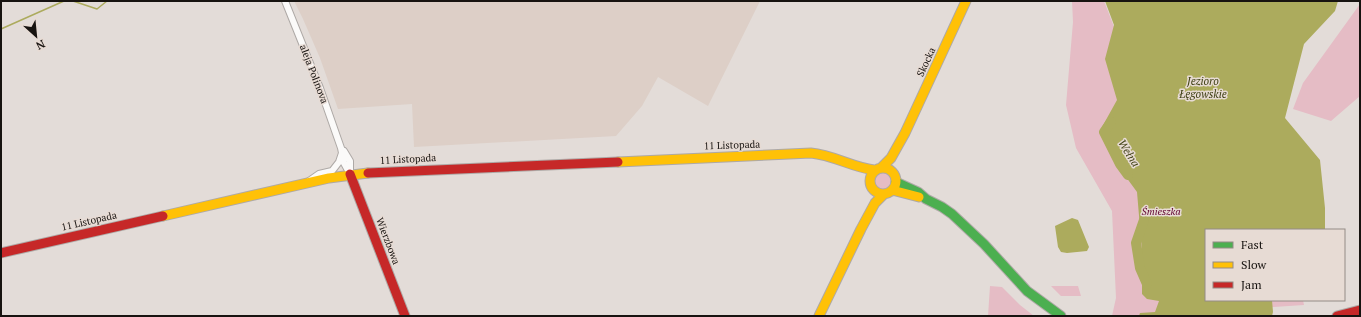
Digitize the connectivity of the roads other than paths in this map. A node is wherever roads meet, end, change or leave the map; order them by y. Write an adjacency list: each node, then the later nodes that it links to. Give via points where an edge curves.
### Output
1 (285, 1): 4 (street, aleja Polinova)
2 (966, 1): 3 (main road, Skocka)
3 (905, 133): 6 (main road, Skocka, via 891,158); 10 (main road, Skocka, via 896,159)
4 (342, 150): 7 (street, aleja Polinova, via 350,161); 8 (street, via 339,162 332,171 319,174)
5 (825, 155): 6 (main road, 11 Listopada, via 861,168); 7 (main road, 11 Listopada, via 805,153); 9 (main road, 11 Listopada, via 862,174)
6 (878, 169): 9 (main road, via 870,177); 10 (main road, via 887,168)
7 (350, 174): 8 (main road, 11 Listopada); 14 (main road, Wierzbowa)
8 (306, 183): 12 (main road, 11 Listopada)
9 (870, 185): 10 (main road, via 879,194); 11 (main road, Skocka, via 872,198)
10 (892, 185): 11 (main road, Skocka, via 875,202); 16 (main road, via 942,206 984,244 1027,290)
11 (860, 229): 15 (main road, Skocka)
12 (1, 253)
13 (1360, 310): 17 (main road)
14 (405, 316)
15 (819, 316)
16 (1061, 316)
17 (1337, 316)

